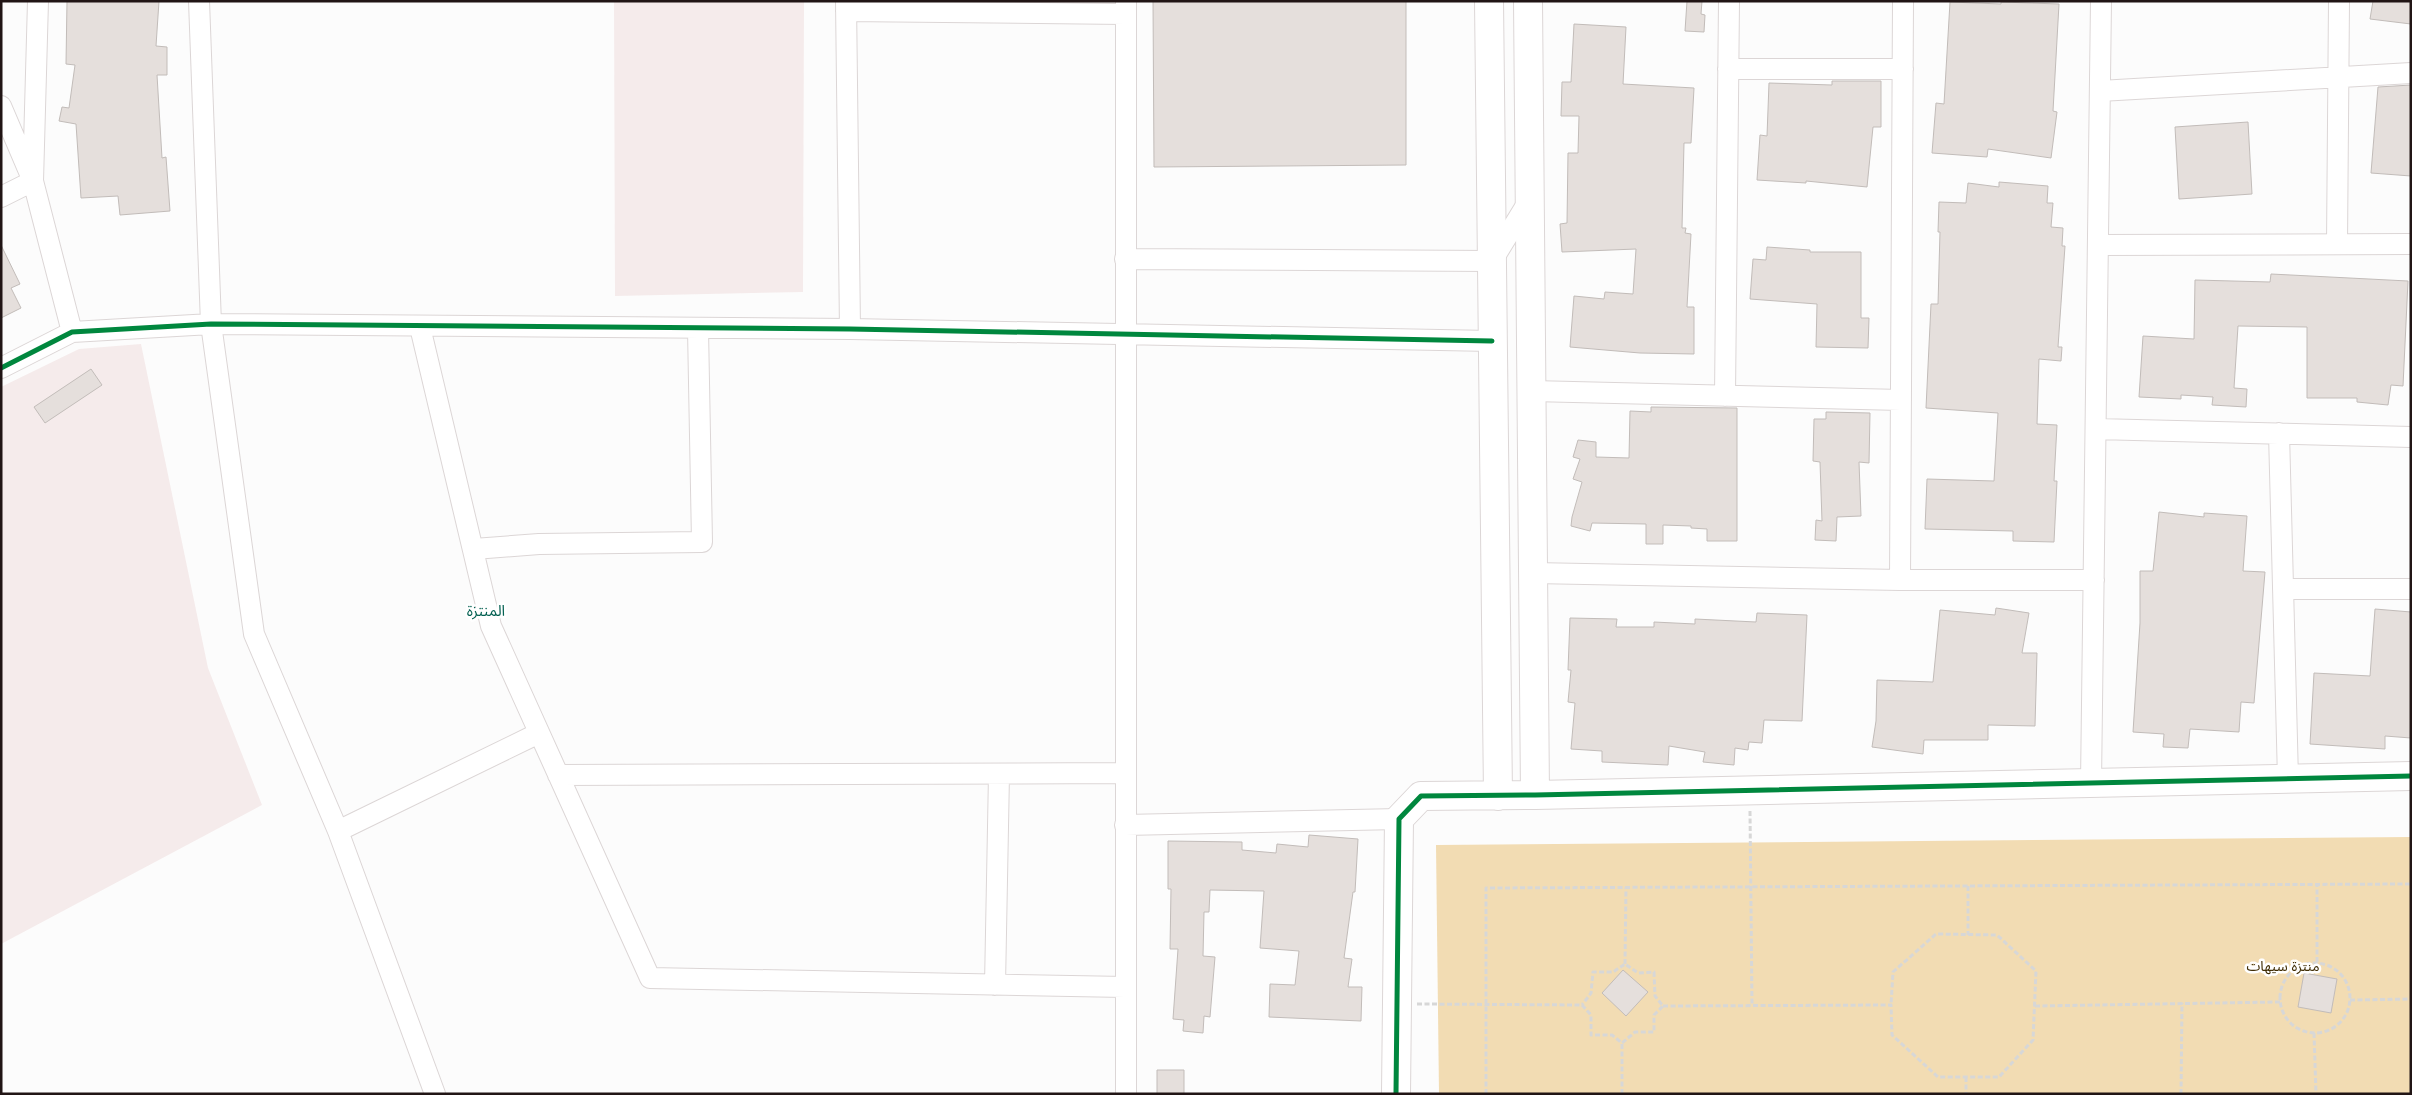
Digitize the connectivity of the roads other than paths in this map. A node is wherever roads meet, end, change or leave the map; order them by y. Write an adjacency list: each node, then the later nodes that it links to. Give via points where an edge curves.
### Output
1 (38, 1): 17 (street)
2 (200, 1): 25 (street)
3 (1489, 1): 24 (street)
4 (1528, 1): 19 (street)
5 (1729, 1): 11 (street)
6 (1903, 1): 12 (street)
7 (2101, 1): 15 (street)
8 (2339, 1): 14 (street)
9 (846, 6): 10 (street); 28 (street)
10 (1125, 8): 23 (street)
11 (1728, 69): 12 (street); 34 (street)
12 (1903, 69): 35 (street)
13 (2411, 73): 14 (street)
14 (2339, 78): 15 (street); 20 (street)
15 (2100, 90): 22 (street)
16 (1, 106): 17 (street)
17 (33, 181): 18 (street); 29 (street)
18 (1, 197)
19 (1530, 199): 24 (street); 33 (street)
20 (2338, 244): 21 (street); 22 (street)
21 (2411, 244)
22 (2098, 245): 36 (street)
23 (1125, 259): 24 (street); 30 (street)
24 (1492, 261): 31 (street)
25 (212, 324): 26 (street); 29 (street); 56 (street, via 254,634)
26 (420, 327): 27 (street); 39 (street)
27 (698, 329): 28 (street); 39 (street, via 702,542 539,544)
28 (850, 330): 30 (street)
29 (72, 332): 32 (street)
30 (1125, 336): 31 (street); 46 (street)
31 (1492, 341): 53 (street)
32 (1, 368)
33 (1532, 391): 34 (street); 40 (street)
34 (1725, 396): 35 (street)
35 (1901, 400): 41 (street)
36 (2096, 429): 37 (street); 42 (street)
37 (2279, 434): 38 (street); 43 (street)
38 (2411, 437)
39 (474, 549): 45 (street, via 491,626)
40 (1533, 573): 41 (street); 52 (street)
41 (1900, 580): 42 (street)
42 (2094, 580): 51 (street)
43 (2283, 589): 44 (street); 50 (street)
44 (2411, 589)
45 (539, 733): 48 (street); 56 (street)
46 (1125, 773): 47 (street); 55 (street)
47 (999, 774): 48 (street); 57 (street)
48 (558, 775): 57 (street, via 650,978)
49 (2411, 776): 50 (street)
50 (2288, 779): 51 (street)
51 (2091, 783): 52 (street)
52 (1535, 795): 53 (street)
53 (1498, 796): 54 (street, via 1421,796)
54 (1399, 819): 55 (street); 61 (street)
55 (1125, 825): 58 (street)
56 (338, 831): 59 (street)
57 (995, 985): 58 (street)
58 (1125, 987): 60 (street)
59 (435, 1094)
60 (1126, 1094)
61 (1396, 1094)

